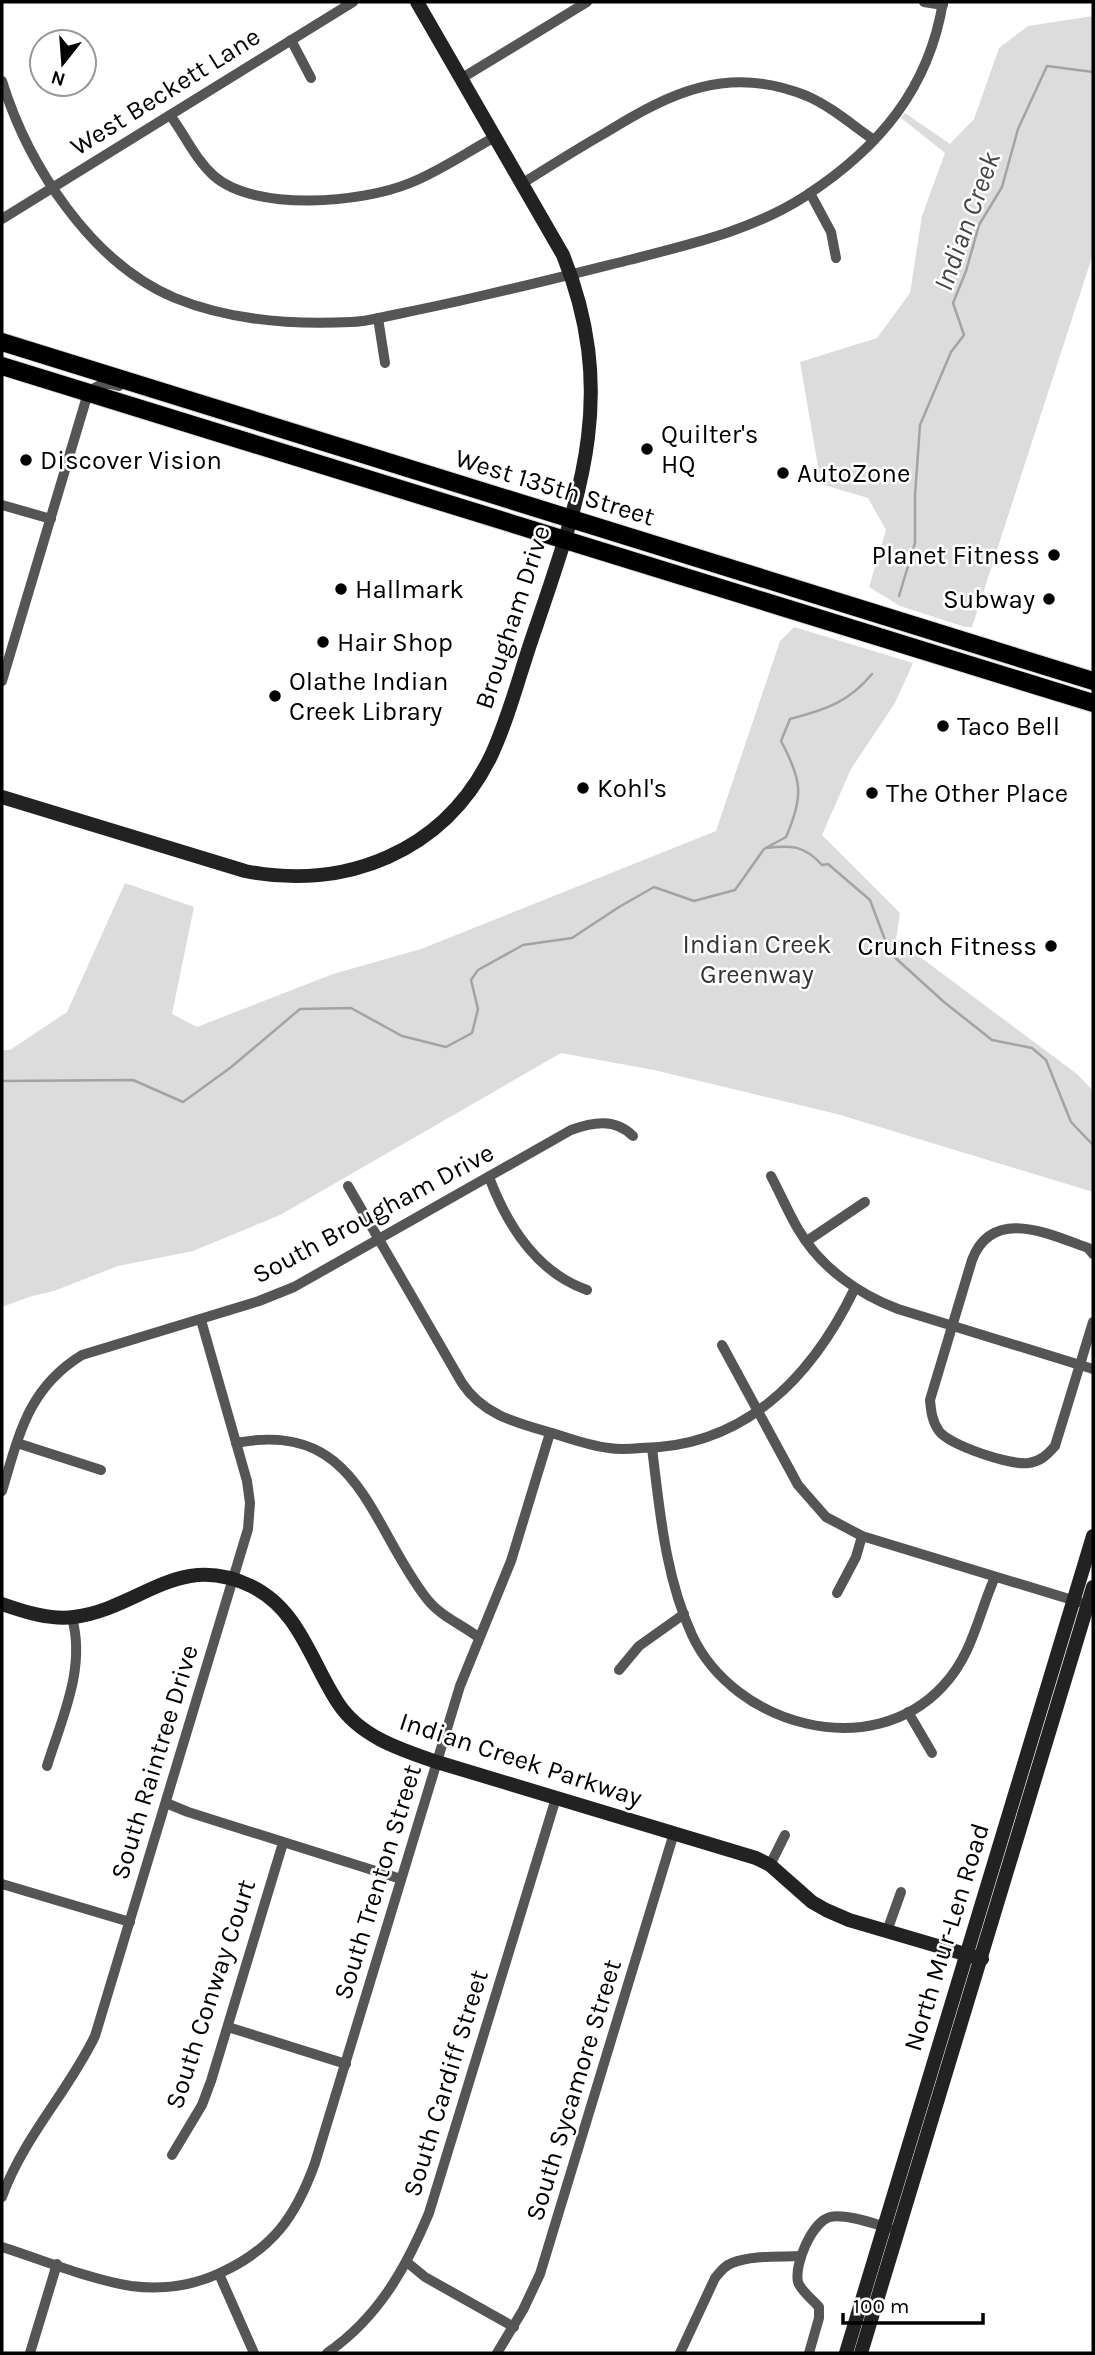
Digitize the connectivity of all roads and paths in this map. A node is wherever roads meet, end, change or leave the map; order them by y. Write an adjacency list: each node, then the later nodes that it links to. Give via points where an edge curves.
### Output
1 (353, 2): 6 (street, West Beckett Lane)
2 (417, 2): 8 (street, Brougham Drive)
3 (587, 2): 8 (street)
4 (925, 2): 5 (street)
5 (943, 3): 12 (street, via 919,79 902,108)
6 (291, 40): 7 (street); 10 (street, West Beckett Lane)
7 (310, 78)
8 (462, 78): 11 (street, Brougham Drive)
9 (2, 81): 14 (street, via 11,111)
10 (170, 115): 11 (street, via 201,163 223,183 242,192 282,198 332,199 390,190); 14 (street, West Beckett Lane)
11 (495, 137): 13 (street, Brougham Drive)
12 (874, 140): 13 (street, via 823,104 794,92 766,85 719,84 656,103); 15 (street)
13 (523, 183): 18 (street, Brougham Drive)
14 (54, 187): 16 (street, West Beckett Lane); 19 (street, via 70,214 99,245 174,298 231,316 277,322)
15 (810, 193): 17 (street, via 831,232); 18 (street, via 724,234)
16 (2, 219)
17 (836, 258)
18 (571, 276): 19 (street); 27 (street, Brougham Drive, via 584,320 592,385 591,429)
19 (378, 318): 21 (street)
20 (2, 342): 24 (main road, West 135th Street)
21 (385, 363)
22 (2, 366): 23 (main road, West 135th Street)
23 (88, 393): 24 (street, via 97,385 110,383 183,406); 26 (street); 28 (main road, West 135th Street)
24 (206, 405): 27 (main road, West 135th Street)
25 (2, 505): 26 (street)
26 (51, 519): 29 (street)
27 (570, 519): 28 (street, Brougham Drive); 30 (main road, West 135th Street)
28 (566, 540): 31 (main road, West 135th Street); 32 (street, Brougham Drive, via 489,759 466,796 426,835 387,858 312,877 267,876)
29 (2, 681)
30 (1093, 681)
31 (1093, 703)
32 (2, 797)
33 (633, 1136): 35 (street, South Brougham Drive, via 611,1123 581,1126)
34 (771, 1176): 39 (street)
35 (489, 1177): 38 (street, South Brougham Drive); 42 (street, via 536,1259 555,1275)
36 (348, 1186): 38 (street)
37 (865, 1202): 39 (street)
38 (379, 1240): 43 (street, South Brougham Drive, via 294,1287); 50 (street, via 468,1392 498,1416)
39 (807, 1241): 41 (street)
40 (1093, 1254): 45 (street, via 1088,1248 1026,1229 995,1231 975,1251)
41 (855, 1288): 45 (street, via 874,1300); 49 (street, via 839,1322 798,1377)
42 (587, 1290)
43 (201, 1320): 51 (street, South Brougham Drive, via 98,1349 71,1362 35,1399); 52 (street, South Raintree Drive)
44 (1093, 1322): 47 (street)
45 (952, 1325): 47 (street); 47 (street, via 930,1400 937,1430 956,1444 1014,1462 1039,1461 1055,1446)
46 (722, 1345): 49 (street)
47 (1080, 1365): 48 (street)
48 (1093, 1368)
49 (757, 1411): 53 (street, via 693,1443); 56 (street, via 798,1485 819,1512)
50 (550, 1433): 53 (street, via 611,1449); 66 (street, South Trenton Street, via 511,1561)
51 (17, 1443): 54 (street); 55 (street, South Brougham Drive)
52 (236, 1443): 59 (street, South Raintree Drive, via 250,1503 248,1529); 66 (street, via 258,1438 289,1441 314,1448 335,1461 360,1488 428,1601)
53 (652, 1448): 64 (street, via 662,1533)
54 (101, 1470)
55 (2, 1491)
56 (862, 1536): 58 (street); 61 (street)
57 (1093, 1536): 62 (street, North Mur-Len Road)
58 (995, 1577): 62 (street); 68 (street, via 963,1662 933,1696)
59 (233, 1580): 65 (street, Indian Creek Parkway, via 206,1574 177,1578); 70 (street, Indian Creek Parkway, via 269,1597 291,1617 339,1705 352,1718 379,1739); 73 (street, South Raintree Drive)
60 (1093, 1587): 62 (street, North Mur-Len Road)
61 (837, 1593)
62 (1081, 1602): 83 (street, North Mur-Len Road); 84 (street, North Mur-Len Road)
63 (2, 1604): 65 (street, Indian Creek Parkway)
64 (684, 1614): 67 (street, via 639,1646); 68 (street, via 713,1670 787,1720 832,1728 879,1724)
65 (72, 1618): 71 (street, via 77,1644 75,1673)
66 (478, 1637): 70 (street, South Trenton Street)
67 (619, 1670)
68 (908, 1712): 69 (street)
69 (932, 1753)
70 (437, 1762): 72 (street, Indian Creek Parkway); 78 (street, South Trenton Street)
71 (47, 1766)
72 (556, 1798): 74 (street, Indian Creek Parkway); 92 (street, South Cardiff Street, via 429,2213)
73 (166, 1803): 76 (street); 81 (street, South Raintree Drive)
74 (674, 1833): 77 (street, Indian Creek Parkway); 95 (street, South Sycamore Street, via 540,2274)
75 (785, 1835): 77 (street)
76 (283, 1843): 78 (street); 85 (street, South Conway Court)
77 (770, 1865): 82 (street, Indian Creek Parkway, via 826,1910)
78 (401, 1879): 86 (street, South Trenton Street)
79 (2, 1884): 81 (street)
80 (901, 1892): 82 (street)
81 (130, 1922): 88 (street, South Raintree Drive, via 95,2036 81,2065 20,2154)
82 (887, 1931): 83 (street, Indian Creek Parkway)
83 (965, 1954): 84 (street, Indian Creek Parkway); 89 (street, North Mur-Len Road)
84 (982, 1959): 89 (street, North Mur-Len Road)
85 (228, 2027): 86 (street); 87 (street, South Conway Court, via 202,2105)
86 (346, 2064): 94 (street, South Trenton Street, via 316,2163 292,2215 258,2253)
87 (172, 2155)
88 (2, 2197)
89 (891, 2229): 91 (street, via 832,2216 823,2221); 102 (street, North Mur-Len Road); 103 (street, North Mur-Len Road)
90 (2, 2247): 93 (street, South Trenton Street)
91 (800, 2256): 100 (street, via 753,2259 723,2269); 101 (street, via 799,2286 819,2307)
92 (408, 2263): 95 (street); 98 (street, South Cardiff Street, via 382,2302)
93 (57, 2264): 94 (street, South Trenton Street, via 145,2287 189,2284); 96 (street)
94 (219, 2274): 97 (street)
95 (514, 2327): 99 (street, South Sycamore Street)
96 (30, 2353)
97 (254, 2353)
98 (327, 2353)
99 (498, 2353)
100 (680, 2353)
101 (809, 2353)
102 (846, 2353)
103 (861, 2353)

